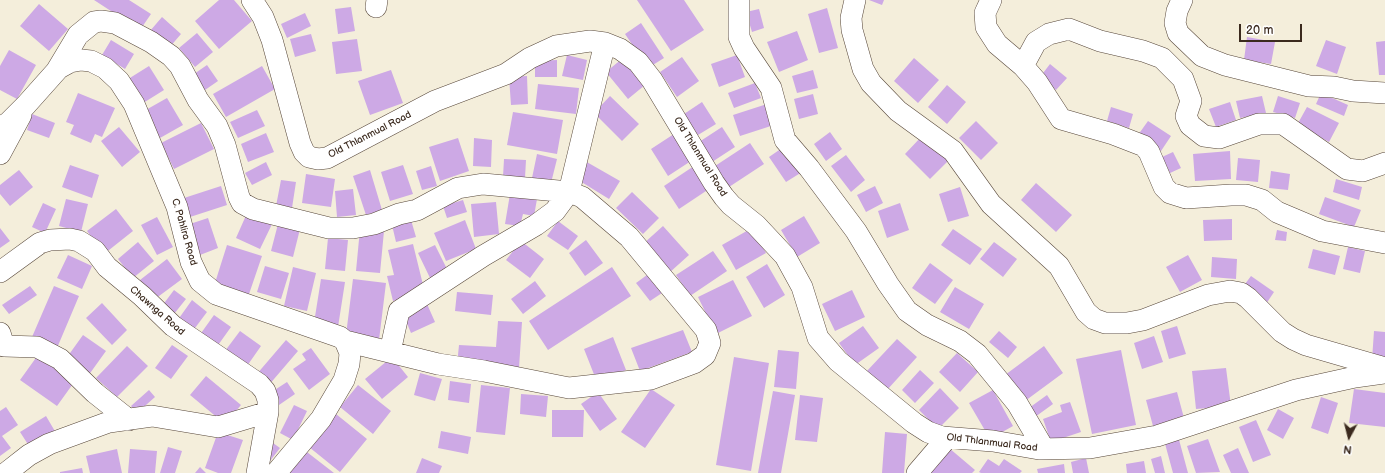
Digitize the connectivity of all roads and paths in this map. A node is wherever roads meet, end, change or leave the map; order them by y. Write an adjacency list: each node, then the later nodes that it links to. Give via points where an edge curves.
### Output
1 (252, 0): 6 (street, Old Thlanmual Road, via 263,17 272,40 300,143 304,152 318,159 327,158 435,101 506,74 530,58 556,46 590,41)
2 (739, 0): 25 (street, via 739,37 771,88 785,140 852,226 907,311 927,325 960,341 977,354 1017,403)
3 (855, 0): 20 (street, via 852,30 863,68 871,83 898,111 953,151 991,204 1059,266 1086,312 1094,319 1116,324 1143,320 1208,295 1230,291 1248,298 1282,332 1293,339)
4 (991, 0): 7 (street, via 985,13 986,27 997,44)
5 (1182, 0): 9 (street, via 1175,23 1178,33 1202,56 1225,65 1309,86)
6 (605, 43): 14 (street); 24 (street, Old Thlanmual Road, via 620,49 638,62 652,80 714,183 731,205 756,225 786,256 802,287 818,338 838,361 914,423 928,432)
7 (1023, 66): 13 (street, via 1036,42 1049,34 1069,29 1100,41 1143,50 1162,58 1182,79 1191,101 1186,116 1190,124 1204,136 1219,138 1259,124 1283,124 1347,169 1363,171); 15 (street, via 1037,82 1061,119 1144,146 1164,187 1176,197 1246,195 1262,200 1278,212 1322,231)
8 (58, 70): 10 (street, C. Pahlira Road); 14 (street, C. Pahlira Road, via 78,35 94,22 101,20 115,23 151,42 168,53 180,66 198,100 217,126 242,203 253,209 329,228 353,228 374,224 416,210 458,188 477,185 496,184); 18 (street, C. Pahlira Road, via 70,62 91,61 105,68 119,81 134,104 150,140 178,207 191,262 206,287 216,294 340,337)
9 (1385, 93)
10 (26, 105): 11 (street, C. Pahlira Road, via 8,123); 12 (street)
11 (0, 127)
12 (0, 154)
13 (1385, 163)
14 (569, 192): 19 (street, via 555,211 536,225 399,311); 19 (street, C. Pahlira Road, via 587,200 629,237 702,324 710,343 705,355 694,363 651,379 569,388 438,364)
15 (1385, 243)
16 (0, 272): 22 (street, Chawnga Road, via 40,243 62,239 79,242 95,251 107,267 142,296 172,326 259,384 268,400)
17 (0, 333): 23 (street, via 4,346 37,348 60,359 95,393)
18 (345, 341): 19 (street, C. Pahlira Road); 28 (street, via 350,353 344,380 321,419)
19 (390, 352)
20 (1385, 368)
21 (1385, 373): 25 (street, Old Thlanmual Road, via 1355,376 1296,390 1157,436 1090,448)
22 (268, 412): 23 (street, via 218,427 152,416); 27 (street, Chawnga Road)
23 (129, 420): 26 (street, via 100,424 49,444 29,455)
24 (947, 438): 25 (street, Old Thlanmual Road, via 993,441); 29 (street)
25 (1044, 449)
26 (6, 473)
27 (257, 473)
28 (276, 473)
29 (917, 473)

